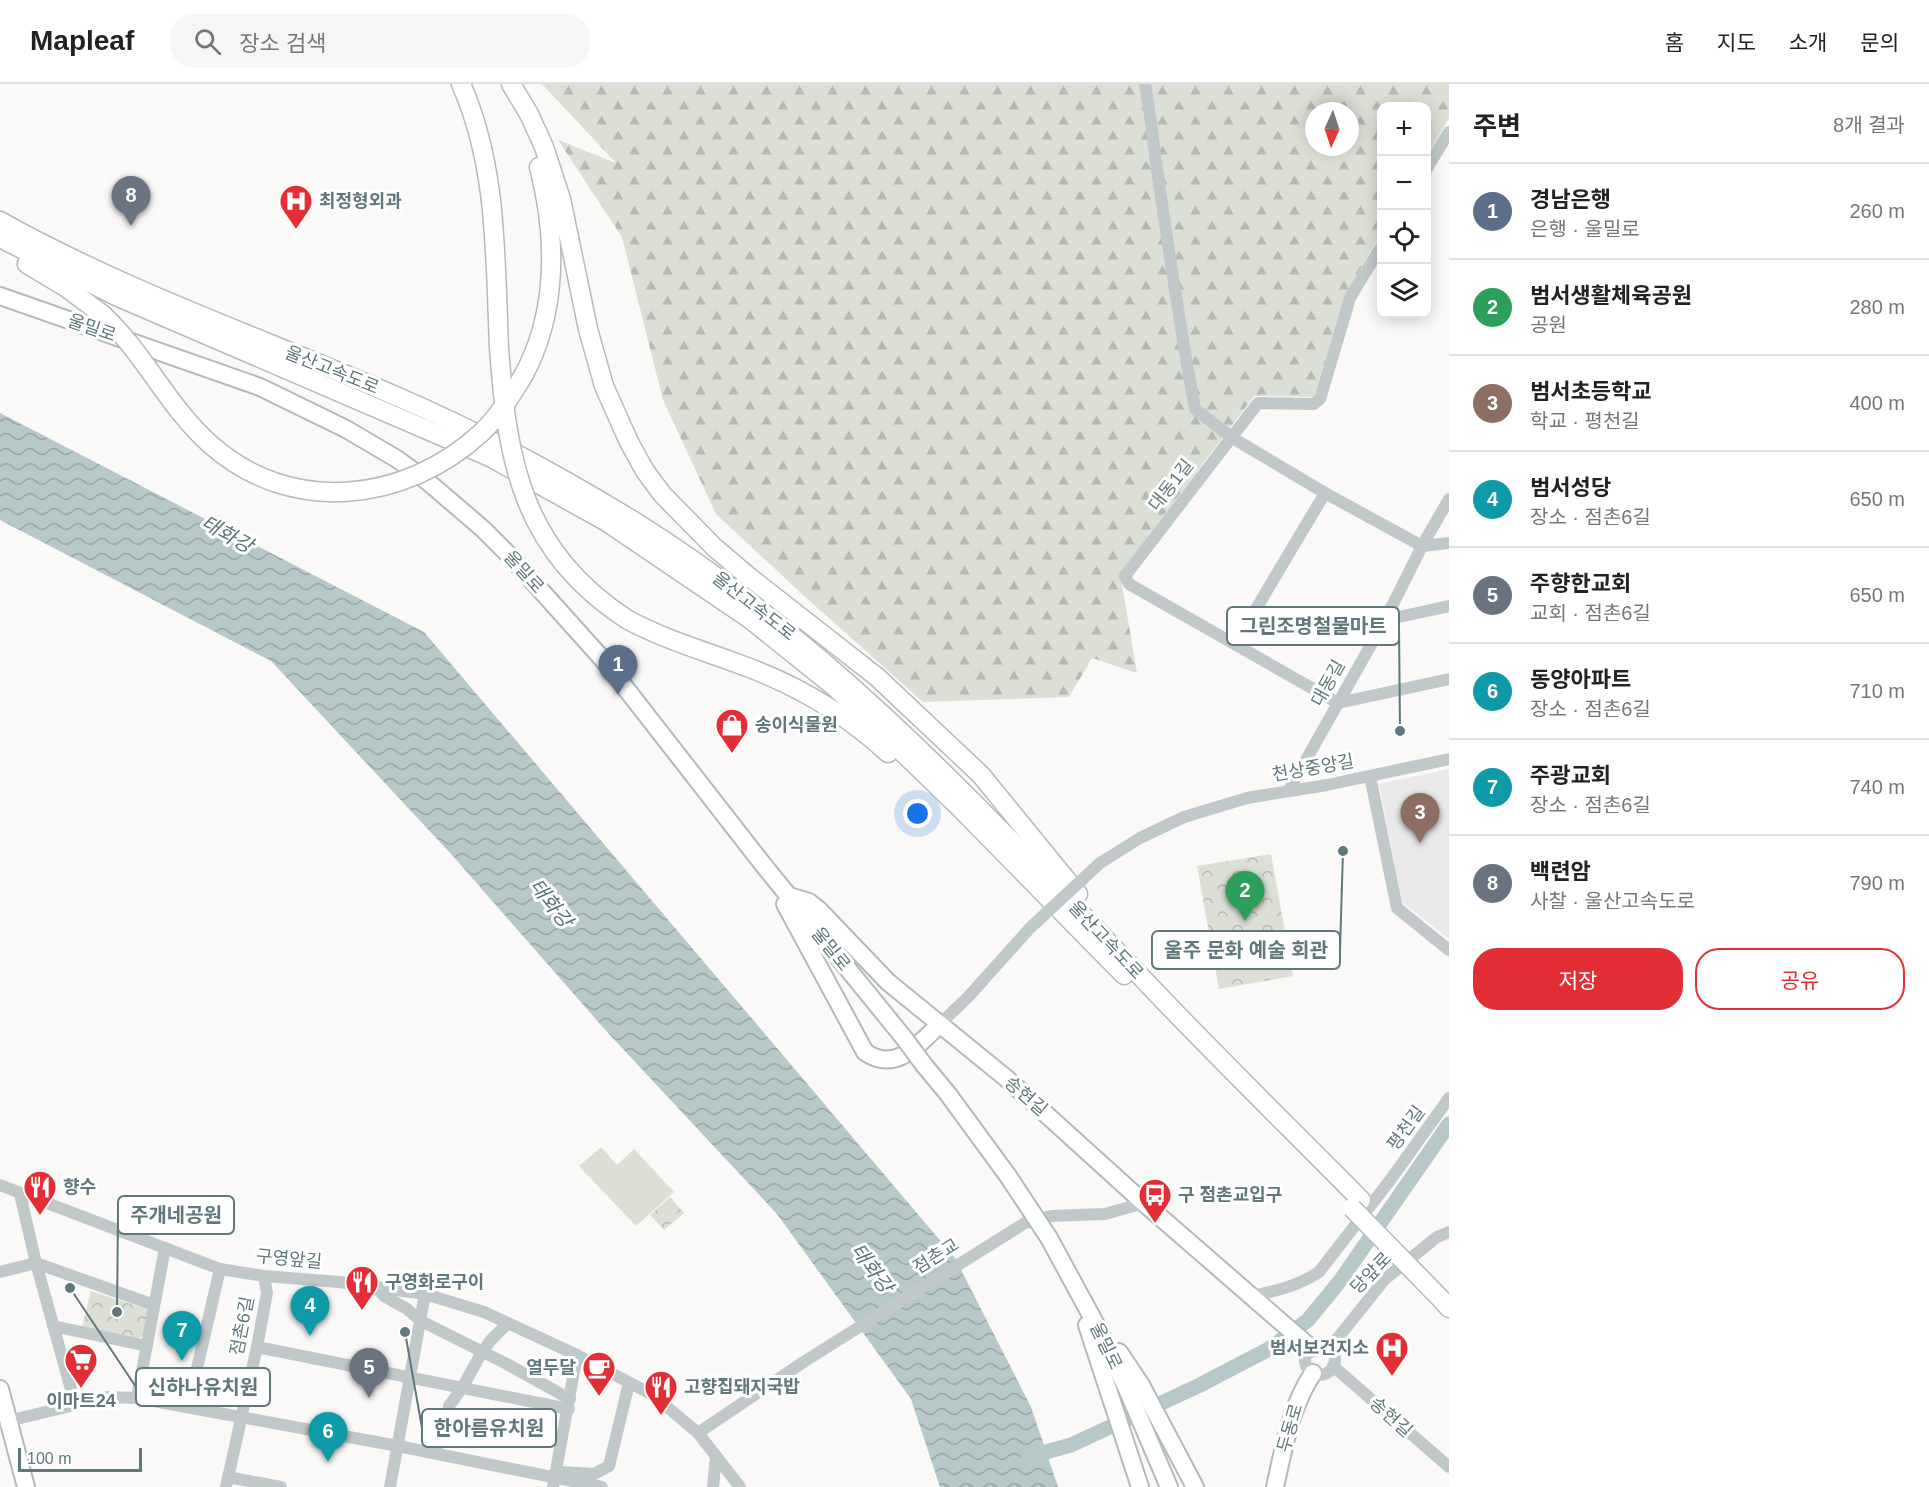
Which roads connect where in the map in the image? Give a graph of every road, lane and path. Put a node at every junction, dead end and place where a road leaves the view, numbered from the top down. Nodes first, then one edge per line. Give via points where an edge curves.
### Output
1 (461, 84) edge
2 (503, 84) edge
3 (511, 84) edge
4 (1145, 84) edge
5 (1449, 132) edge
6 (1431, 162) edge
7 (0, 221) edge
8 (0, 238) edge
9 (0, 248) edge
10 (1377, 253) edge
11 (0, 296) edge
12 (0, 302) edge
13 (41, 310) junction
14 (1231, 437) junction
15 (1325, 493) junction
16 (1449, 499) edge
17 (1449, 543) edge
18 (1422, 546) junction
19 (1449, 606) edge
20 (1385, 620) junction
21 (1235, 644) junction
22 (1449, 679) edge
23 (1338, 703) junction
24 (1449, 759) edge
25 (1370, 776) junction
26 (1289, 790) junction
27 (996, 844) junction
28 (765, 867) junction
29 (789, 896) junction
30 (1112, 945) junction
31 (1449, 950) edge
32 (939, 1025) junction
33 (1449, 1098) edge
34 (0, 1185) edge
35 (20, 1194) junction
36 (1144, 1203) junction
37 (1357, 1204) junction
38 (1449, 1232) edge
39 (165, 1248) junction
40 (36, 1263) junction
41 (220, 1269) junction
42 (0, 1272) edge
43 (264, 1276) junction
44 (1073, 1281) junction
45 (375, 1286) junction
46 (425, 1294) junction
47 (1251, 1296) junction
48 (1447, 1296) edge
49 (154, 1305) junction
50 (421, 1321) junction
51 (508, 1323) junction
52 (53, 1326) junction
53 (1306, 1345) junction
54 (147, 1346) junction
55 (257, 1347) junction
56 (1329, 1349) junction
57 (482, 1352) junction
58 (577, 1355) junction
59 (1333, 1366) junction
60 (1313, 1373) junction
61 (411, 1378) junction
62 (629, 1383) junction
63 (462, 1388) junction
64 (1134, 1388) junction
65 (0, 1389) edge
66 (137, 1398) junction
67 (75, 1404) junction
68 (569, 1404) junction
69 (188, 1407) junction
70 (241, 1417) junction
71 (5, 1422) edge
72 (698, 1433) junction
73 (398, 1446) junction
74 (429, 1452) junction
75 (716, 1456) junction
76 (1449, 1467) edge
77 (554, 1479) edge
78 (227, 1482) edge
79 (26, 1487) edge
80 (281, 1487) edge
81 (390, 1487) edge
82 (602, 1487) edge
83 (713, 1487) edge
84 (741, 1487) edge
85 (1140, 1487) edge
86 (1168, 1487) edge
87 (1195, 1487) edge
88 (1275, 1487) edge

1 - 27 highway, bridge via 479,133 489,182 508,441 537,526 561,560 594,595 628,620 668,640 768,675 828,705 872,739 977,837
2 - 9 highway, bridge via 537,158 545,190 551,240 547,309 536,350 522,378 483,431 449,458 397,483 347,492 308,490 252,473 222,454 193,428 139,353 103,315 67,288
3 - 30 highway via 536,129 556,182 604,386 645,471 714,547 877,676 981,775 1099,919
4 - 14 street via 1181,338 1195,409
5 - 6 street
7 - 30 highway, 울산고속도로 via 141,290 467,429 576,487 668,543 772,619 873,704
8 - 27 highway, 울산고속도로 via 116,296 490,457 607,522 750,619 801,660 876,725
10 - 14 street, 대동1길 via 1350,298 1320,399 1314,404 1258,403
11 - 13 main road, 울밀로
12 - 13 main road
13 - 28 main road, 울밀로 via 260,387 346,429 427,481 510,556 606,663
14 - 15 street
14 - 21 street, 대동1길 via 1125,576 1129,584
15 - 18 street
15 - 21 street
16 - 18 street, 대동길
17 - 18 street
18 - 20 street, 대동길
19 - 20 street
20 - 23 street, 대동길
21 - 23 street, 대동1길
22 - 23 street
23 - 26 street, 대동길
24 - 25 street, 천상중앙길
25 - 26 street, 천상중앙길
25 - 31 street via 1397,908
26 - 32 street, 천상중앙길, bridge via 1228,803 1184,818 1140,838 1100,863 1030,928
27 - 37 highway, 울산고속도로
28 - 29 main road, 울밀로
28 - 32 main road via 865,1052 874,1059 893,1060
29 - 32 main road, 송현길 via 819,910 888,982
29 - 44 main road, 울밀로, bridge via 948,1094 1008,1176
30 - 37 highway, 울산고속도로
32 - 36 main road, 송현길 via 1006,1078
33 - 47 street, 평천길 via 1319,1272 1296,1285
34 - 35 street, 구영앞길
35 - 39 street, 구영앞길
35 - 40 street
36 - 47 main road
36 - 72 street, 점촌교 via 1105,1214 1051,1216 1025,1222
37 - 48 highway, bridge
38 - 56 street, 당앞로 via 1437,1237 1385,1279
39 - 41 street, 구영앞길
39 - 49 street
40 - 42 street
40 - 49 street
40 - 52 street
41 - 43 street, 구영앞길
41 - 69 street, 점촌6길
43 - 45 street, 구영앞길
43 - 55 street, 점촌6길 via 267,1293
44 - 64 main road, 울밀로
44 - 85 main road
45 - 46 street, 구영앞길
45 - 50 street
46 - 50 street
46 - 51 street, 구영앞길
47 - 53 main road
49 - 54 street
50 - 57 street
50 - 61 street
51 - 57 street
51 - 58 street, 구영앞길
52 - 54 street
52 - 67 street
53 - 56 street
53 - 60 street via 1306,1366
54 - 66 street
55 - 61 street
55 - 70 street, 점촌6길
56 - 59 street via 1334,1357
57 - 63 street
57 - 68 street
58 - 62 street, 구영앞길
58 - 68 street
59 - 60 street via 1322,1375
59 - 76 street, 송현길
60 - 88 main road, 두동로 via 1300,1392 1289,1424
61 - 63 street
61 - 73 street
62 - 72 street, 구영앞길 via 653,1395
62 - 77 street via 609,1466 594,1474
63 - 68 street
63 - 74 street via 449,1406 447,1437
64 - 86 main road via 1147,1438
64 - 87 main road via 1166,1434
65 - 71 main road
66 - 67 street via 108,1396
66 - 69 street
67 - 71 street
68 - 77 street
69 - 70 street
70 - 73 street
70 - 78 street, 점촌6길
71 - 79 main road
72 - 75 street, 구영앞길
73 - 74 street
73 - 81 street
74 - 77 street
75 - 83 street
75 - 84 street, 구영앞길
77 - 82 street
78 - 80 street

